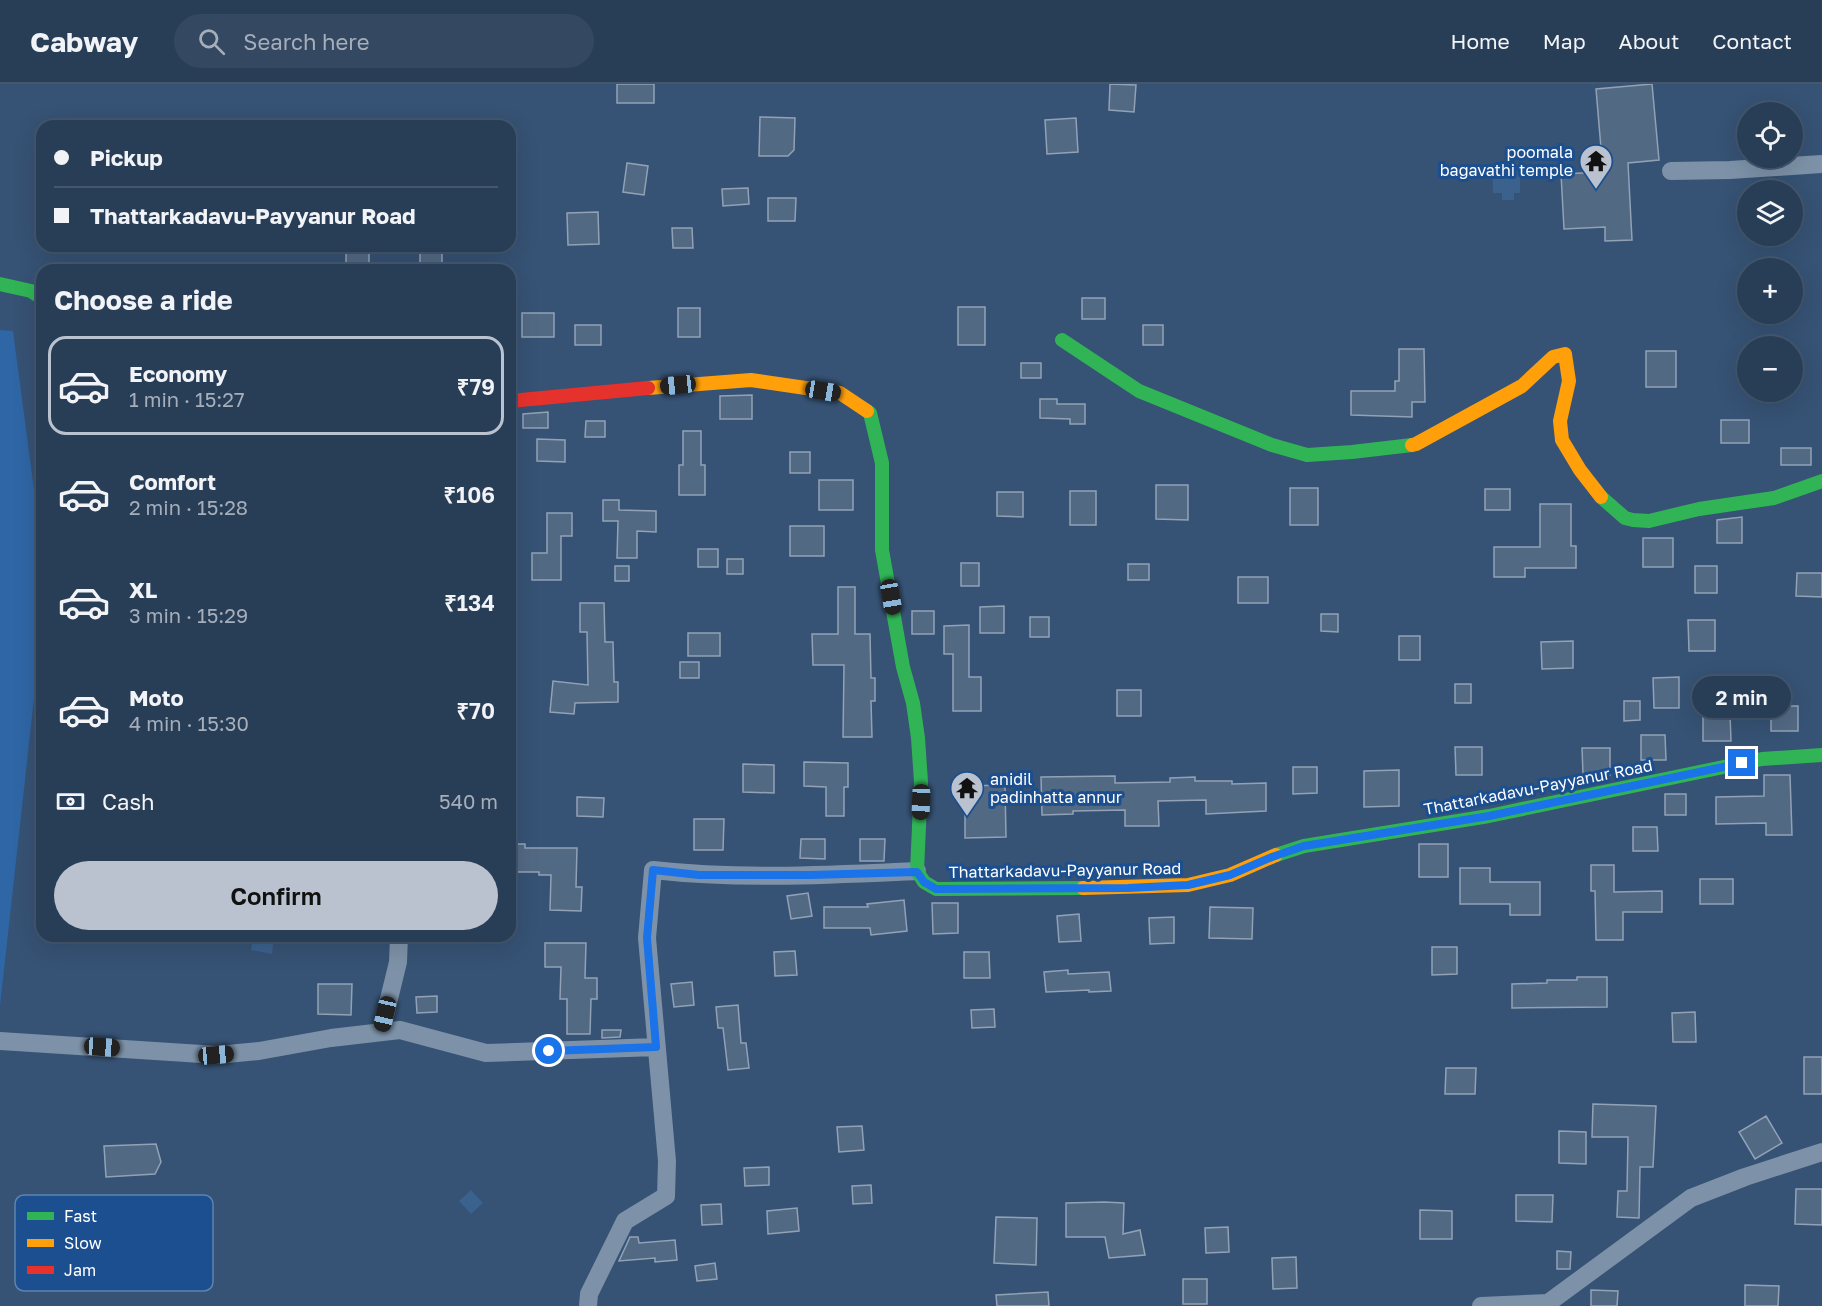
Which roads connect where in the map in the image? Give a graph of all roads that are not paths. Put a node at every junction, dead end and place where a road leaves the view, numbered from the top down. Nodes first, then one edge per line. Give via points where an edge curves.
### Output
1 (1822, 164) edge
2 (1671, 171) dead end
3 (0, 284) edge
4 (36, 294) edge
5 (1062, 340) dead end
6 (516, 401) edge
7 (1822, 481) edge
8 (1822, 755) edge
9 (917, 872) junction
10 (399, 942) edge
11 (381, 1032) junction
12 (0, 1041) edge
13 (656, 1047) junction
14 (1822, 1152) edge
15 (1548, 1305) edge
16 (588, 1306) edge
17 (1481, 1306) edge

1 - 2 street
3 - 4 main road
5 - 7 main road via 1139,391 1272,445 1307,455 1416,444 1522,386 1553,357 1565,354 1568,389 1561,415 1562,439 1596,490 1624,518 1659,520 1777,497
6 - 9 main road via 751,380 840,393 870,413 882,463 882,550 918,738 921,782
8 - 9 main road, Thattarkadavu-Payyanur Road via 1762,759 1489,816 1304,846 1230,875 1188,885 936,889
9 - 13 street via 699,875 653,870 647,938
10 - 11 street via 398,962
11 - 12 street via 216,1055
11 - 13 street via 400,1030 486,1053
13 - 16 street via 667,1161 666,1196 625,1221 589,1294
14 - 15 street via 1691,1198
15 - 17 street

